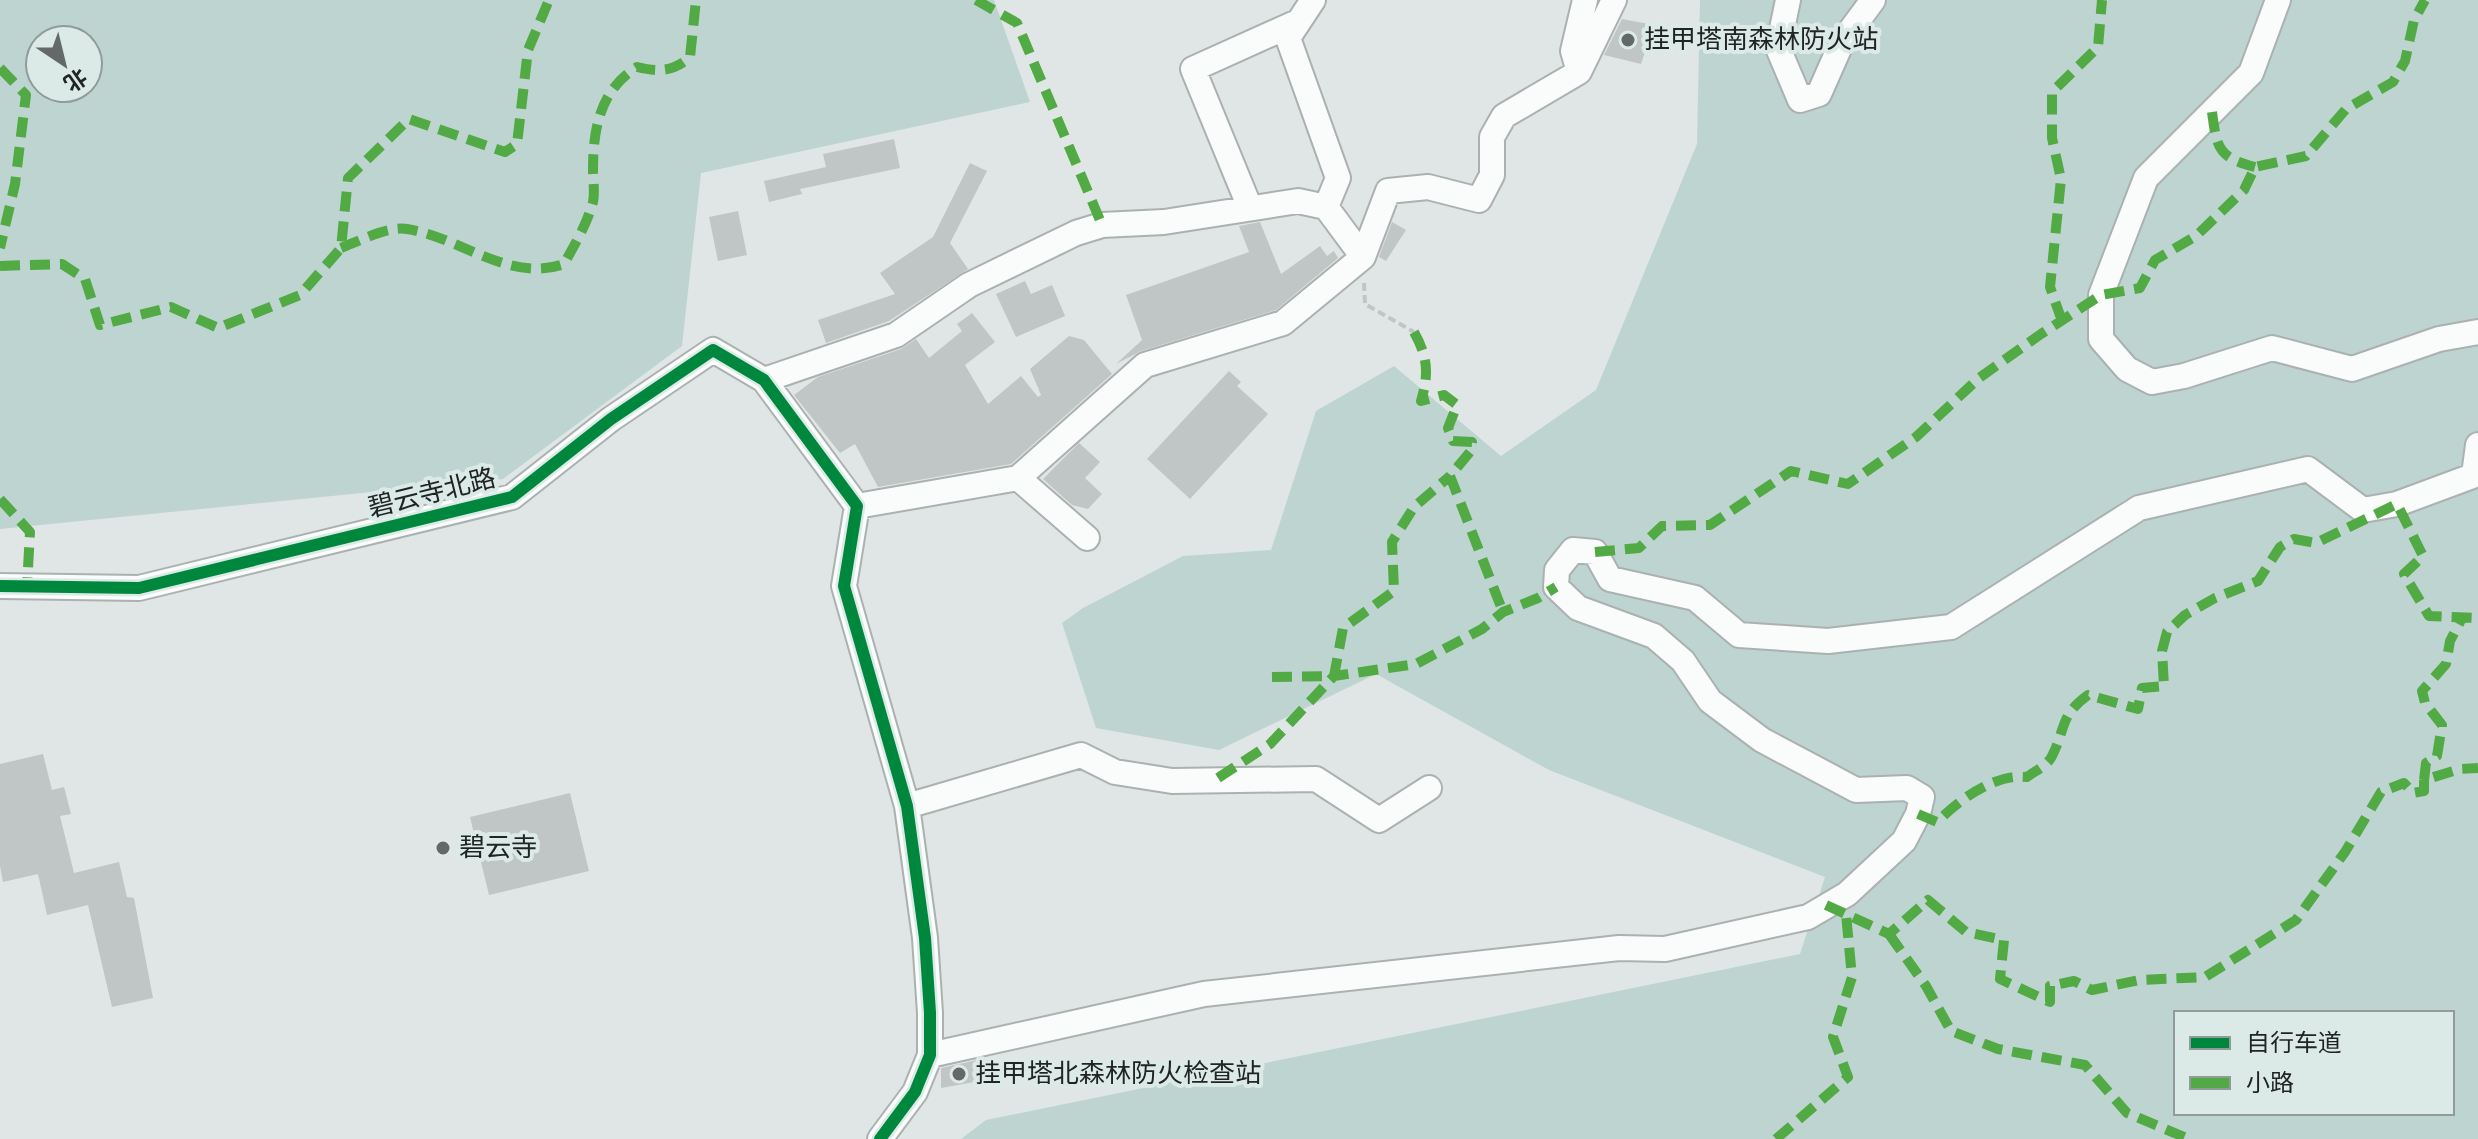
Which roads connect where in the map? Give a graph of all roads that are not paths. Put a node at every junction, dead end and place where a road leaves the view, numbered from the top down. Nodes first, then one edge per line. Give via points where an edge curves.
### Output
1 (1313, 0) edge
2 (1585, 0) edge
3 (1614, 0) edge
4 (1788, 0) edge
5 (1873, 0) edge
6 (2278, 0) edge
7 (1293, 24) junction
8 (1579, 72) junction
9 (1326, 207) junction
10 (1250, 208) junction
11 (1363, 257) junction
12 (2478, 332) edge
13 (764, 380) junction
14 (2478, 445) edge
15 (2476, 474) edge
16 (1018, 478) junction
17 (857, 506) junction
18 (1087, 538) dead end
19 (0, 586) edge
20 (1429, 788) dead end
21 (907, 806) junction
22 (930, 1055) junction
23 (880, 1139) edge

1 - 7 street
2 - 8 street via 1573,51
3 - 8 street
4 - 5 street via 1778,48 1800,100 1819,94 1842,42
6 - 12 street via 2251,73 2146,178 2101,295 2101,339 2127,369 2152,382 2272,348 2352,369 2439,339
7 - 9 street via 1288,38 1338,178
7 - 10 street via 1193,69
8 - 11 street via 1504,116 1492,137 1492,175 1479,200 1428,187 1388,191
9 - 10 street via 1298,201
9 - 11 street
10 - 13 street via 1164,222 1102,225 1076,233 969,285 896,335
11 - 16 street via 1283,323 1145,365
13 - 17 street, 碧云寺北路
13 - 19 street, 碧云寺北路 via 713,350 611,419 512,497 139,588
14 - 15 street
15 - 22 street via 2397,504 2363,510 2308,469 2139,508 1951,627 1828,641 1739,635 1695,598 1610,579 1595,552 1573,550 1557,570 1556,587 1578,608 1654,636 1683,661 1710,701 1762,740 1856,790 1907,788 1922,797 1904,841 1847,894 1808,917 1665,949 1619,948 1204,994
16 - 17 street
16 - 18 street
17 - 21 street via 844,586
20 - 21 street via 1379,820 1316,779 1172,781 1115,772 1081,755
21 - 22 street via 925,938
22 - 23 street via 915,1092

